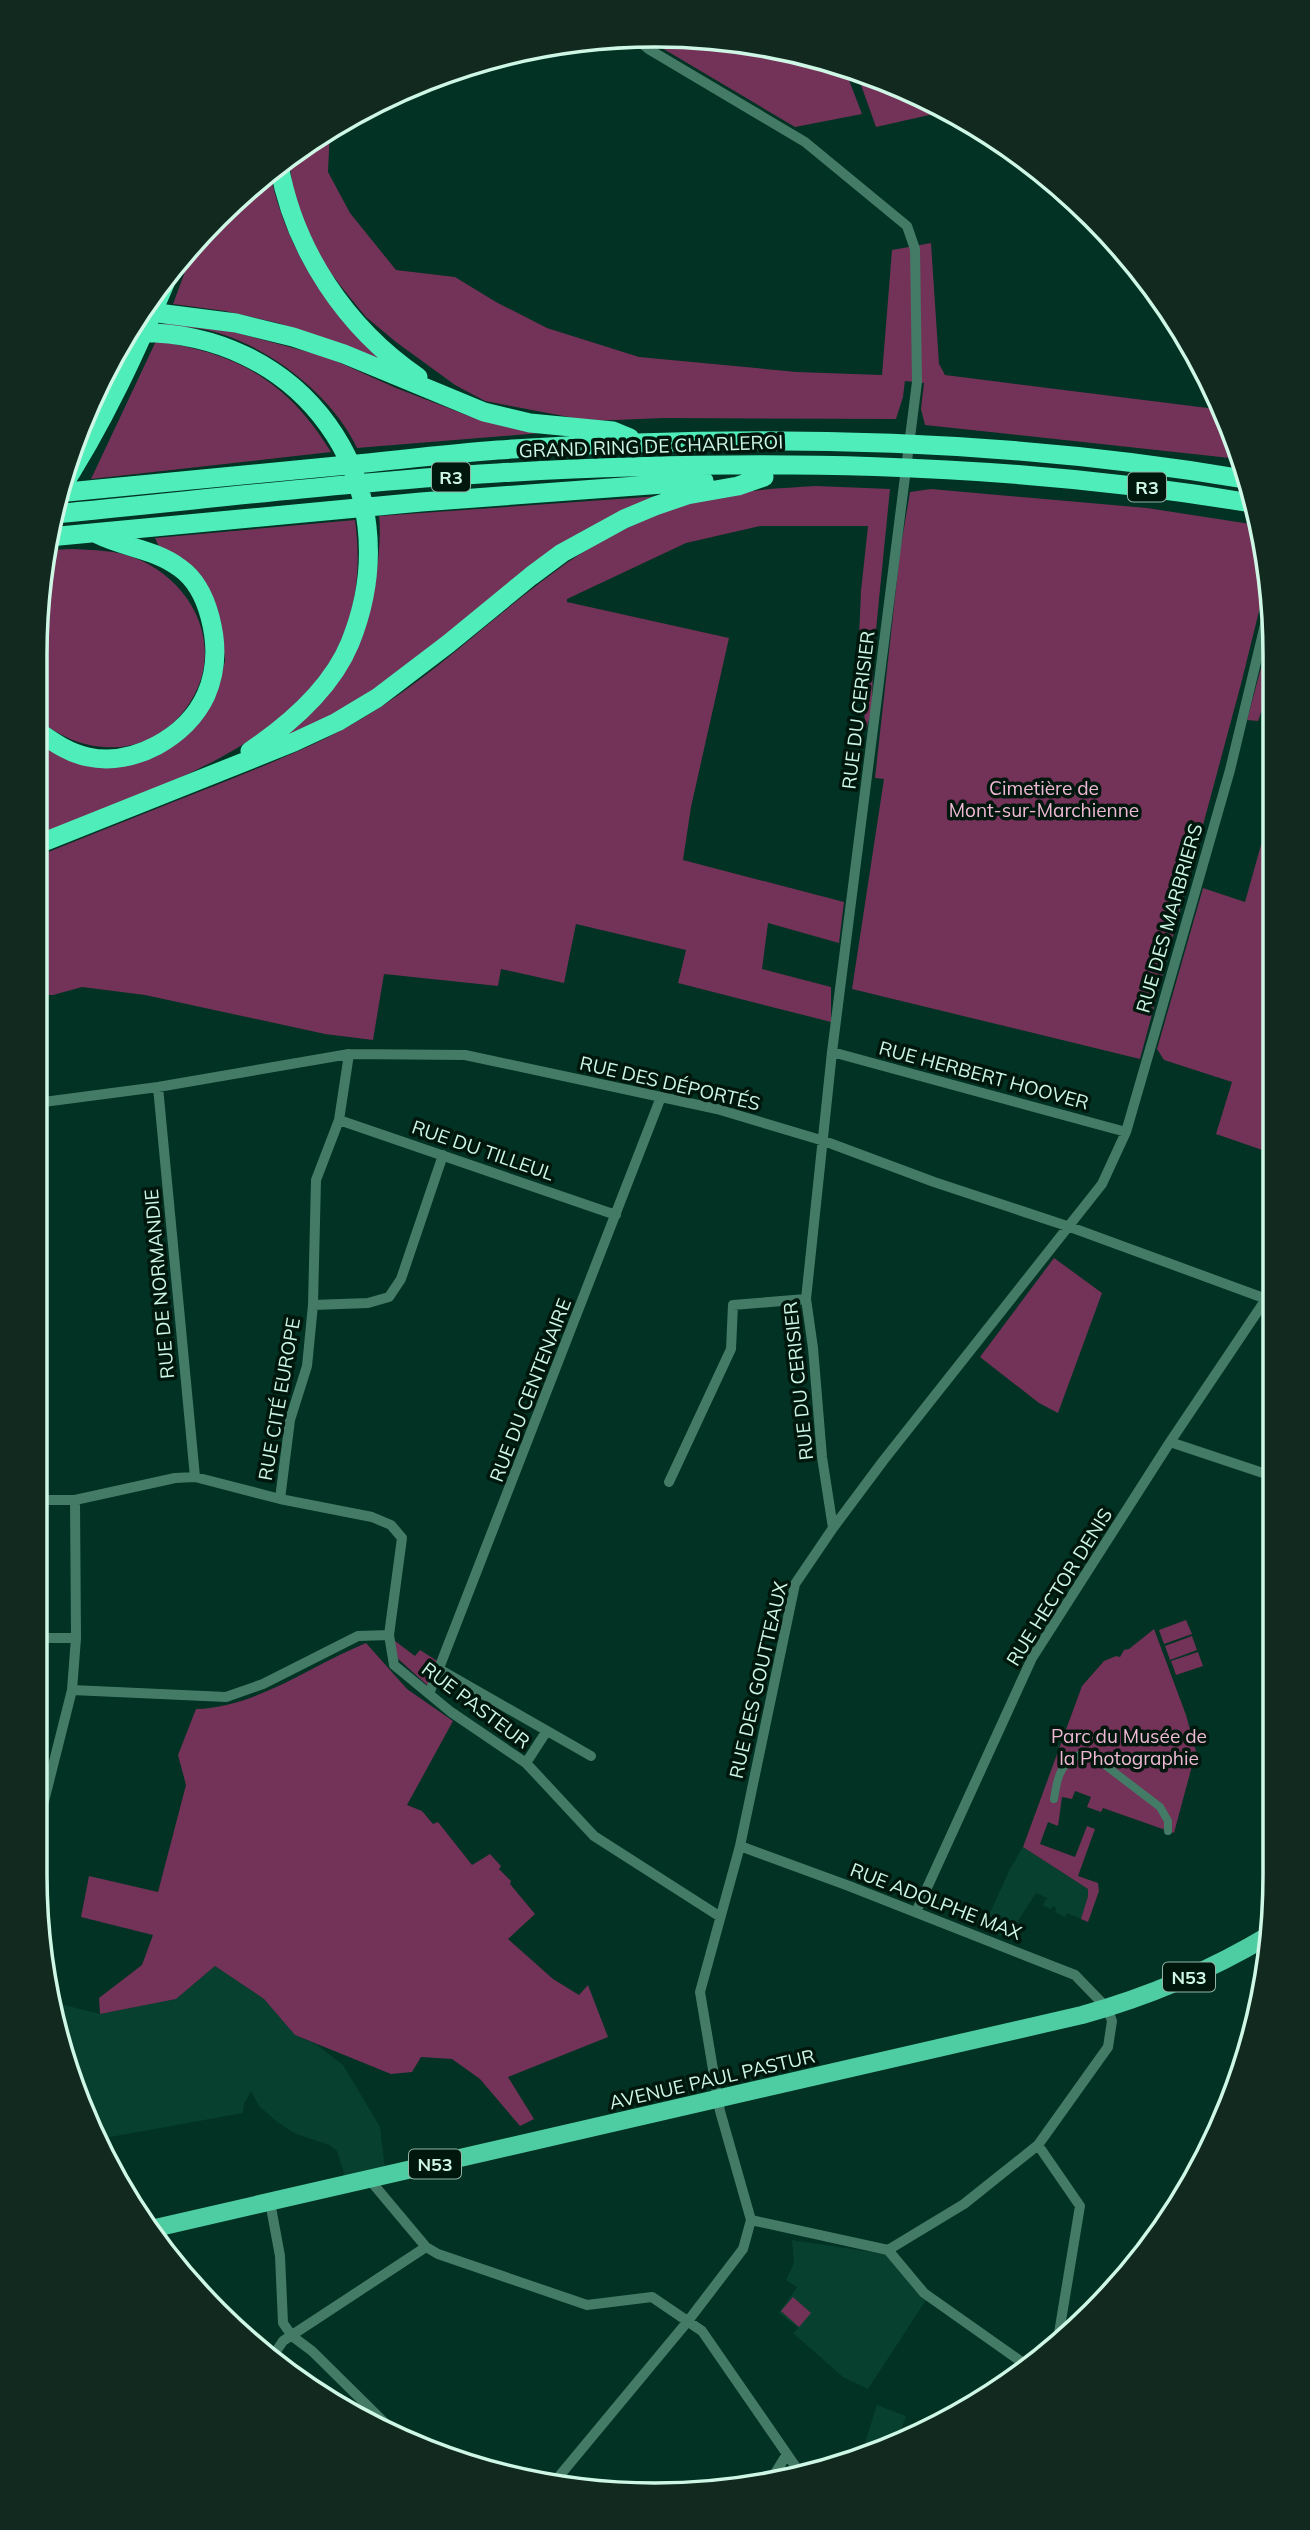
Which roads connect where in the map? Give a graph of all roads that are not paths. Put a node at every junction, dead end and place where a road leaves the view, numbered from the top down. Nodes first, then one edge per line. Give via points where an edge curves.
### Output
1 (648, 47) edge
2 (281, 176) edge
3 (153, 312) edge
4 (154, 312) edge
5 (140, 334) edge
6 (450, 399) junction
7 (641, 443) junction
8 (84, 448) edge
9 (850, 464) junction
10 (764, 477) junction
11 (1236, 477) edge
12 (71, 488) edge
13 (1243, 502) edge
14 (64, 513) edge
15 (93, 532) junction
16 (59, 536) edge
17 (1262, 637) edge
18 (47, 738) edge
19 (217, 773) junction
20 (47, 841) edge
21 (832, 1052) junction
22 (349, 1054) junction
23 (158, 1087) junction
24 (660, 1097) junction
25 (47, 1102) edge
26 (339, 1120) junction
27 (1126, 1132) junction
28 (824, 1141) junction
29 (443, 1155) junction
30 (616, 1215) junction
31 (1070, 1227) junction
32 (1263, 1298) edge
33 (806, 1299) junction
34 (313, 1306) junction
35 (1263, 1309) edge
36 (1170, 1442) junction
37 (1263, 1473) edge
38 (195, 1477) junction
39 (669, 1482) dead end
40 (280, 1499) junction
41 (47, 1500) edge
42 (75, 1500) junction
43 (833, 1528) junction
44 (389, 1636) junction
45 (47, 1638) edge
46 (76, 1638) junction
47 (439, 1669) junction
48 (72, 1690) junction
49 (429, 1694) junction
50 (546, 1732) junction
51 (591, 1756) dead end
52 (526, 1763) junction
53 (47, 1789) edge
54 (1054, 1799) dead end
55 (1168, 1831) dead end
56 (740, 1846) junction
57 (916, 1912) junction
58 (719, 1916) junction
59 (1259, 1942) edge
60 (1107, 2008) junction
61 (719, 2099) junction
62 (1038, 2145) junction
63 (369, 2179) junction
64 (270, 2202) junction
65 (751, 2220) junction
66 (160, 2227) edge
67 (426, 2247) junction
68 (888, 2250) junction
69 (688, 2321) junction
70 (1060, 2329) edge
71 (292, 2336) junction
72 (277, 2351) edge
73 (1020, 2361) edge
74 (377, 2415) edge
75 (787, 2454) junction
76 (795, 2466) edge
77 (777, 2470) edge
78 (560, 2475) edge

1 - 21 street, RUE DU CERISIER via 805,142 907,226 915,249 918,382
2 - 6 highway via 298,234 347,313 409,370
3 - 6 highway via 236,323 293,337
4 - 8 highway
5 - 19 highway via 185,336 227,348 274,372 320,413 341,444 363,502 369,567 349,644 334,671 291,722
6 - 7 highway via 530,423 613,431
7 - 11 highway, GRAND RING DE CHARLEROI / R3 via 854,441 966,446 1072,454
7 - 12 highway, GRAND RING DE CHARLEROI / R3 via 496,450
9 - 10 highway via 820,475
9 - 13 highway, GRAND RING DE CHARLEROI / R3 via 1042,476
9 - 14 highway, GRAND RING DE CHARLEROI / R3 via 496,473
10 - 15 highway
10 - 19 highway via 687,495 624,519 541,568 377,698 337,722
15 - 16 highway
15 - 18 highway via 158,554 198,586 216,639 215,663 194,715 152,749 121,758 88,757
17 - 27 street, RUE DES MARBRIERS via 1230,770
19 - 20 highway
21 - 27 street, RUE HERBERT HOOVER
21 - 28 street, RUE DU CERISIER
22 - 23 street, RUE DES DÉPORTÉS
22 - 24 street, RUE DES DÉPORTÉS via 465,1055
22 - 26 street, RUE CITÉ EUROPE
23 - 25 street, RUE DES DÉPORTÉS
23 - 38 street, RUE DE NORMANDIE
24 - 28 street, RUE DES DÉPORTÉS
24 - 30 street, RUE DU CENTENAIRE
26 - 29 street, RUE DU TILLEUL
26 - 34 street, RUE CITÉ EUROPE via 316,1180
27 - 31 street, RUE DES MARBRIERS via 1102,1184
28 - 31 street, RUE DES DÉPORTÉS
28 - 33 street, RUE DU CERISIER
29 - 30 street, RUE DU TILLEUL
29 - 34 street, RUE CITÉ EUROPE via 401,1279 389,1297
30 - 47 street, RUE DU CENTENAIRE
31 - 32 street, RUE DES DÉPORTÉS
31 - 43 street, RUE DES GOUTTEAUX
33 - 39 street via 733,1305 730,1349
33 - 43 street, RUE DU CERISIER
34 - 40 street, RUE CITÉ EUROPE via 307,1366 290,1420
35 - 36 street, RUE HECTOR DENIS
36 - 37 street
36 - 57 street, RUE HECTOR DENIS via 1032,1658
38 - 40 street
38 - 42 street
40 - 44 street via 372,1517 391,1525 402,1538
41 - 42 street
42 - 46 street
43 - 56 street, RUE DES GOUTTEAUX via 795,1584
44 - 48 street via 358,1636 263,1684 226,1697
44 - 49 street, RUE PASTEUR via 394,1665
45 - 46 street
46 - 48 street
47 - 49 street, RUE DU CENTENAIRE
47 - 50 street
48 - 53 street
49 - 52 street, RUE PASTEUR
50 - 51 street
50 - 52 street
52 - 58 street, RUE PASTEUR via 594,1836
54 - 55 street via 1065,1763 1086,1755 1160,1807
56 - 57 street, RUE ADOLPHE MAX
56 - 58 street, RUE DES GOUTTEAUX
57 - 60 street, RUE ADOLPHE MAX via 1074,1975
58 - 61 street, RUE DES GOUTTEAUX via 700,1992
59 - 60 main road, AVENUE PAUL PASTUR / N53 via 1188,1977
60 - 61 main road, AVENUE PAUL PASTUR / N53
60 - 62 street via 1112,2021 1108,2047
61 - 63 main road, AVENUE PAUL PASTUR / N53
61 - 65 street, RUE DES GOUTTEAUX
62 - 68 street via 964,2204
62 - 70 street via 1080,2206
63 - 64 main road, AVENUE PAUL PASTUR / N53
63 - 67 street
64 - 66 main road, AVENUE PAUL PASTUR / N53
64 - 71 street via 280,2256 283,2323
65 - 68 street
65 - 69 street via 743,2249
67 - 69 street via 587,2305 652,2297
67 - 71 street
68 - 73 street via 924,2293
69 - 75 street via 702,2331
69 - 78 street
71 - 72 street
71 - 74 street
75 - 76 street
75 - 77 street

